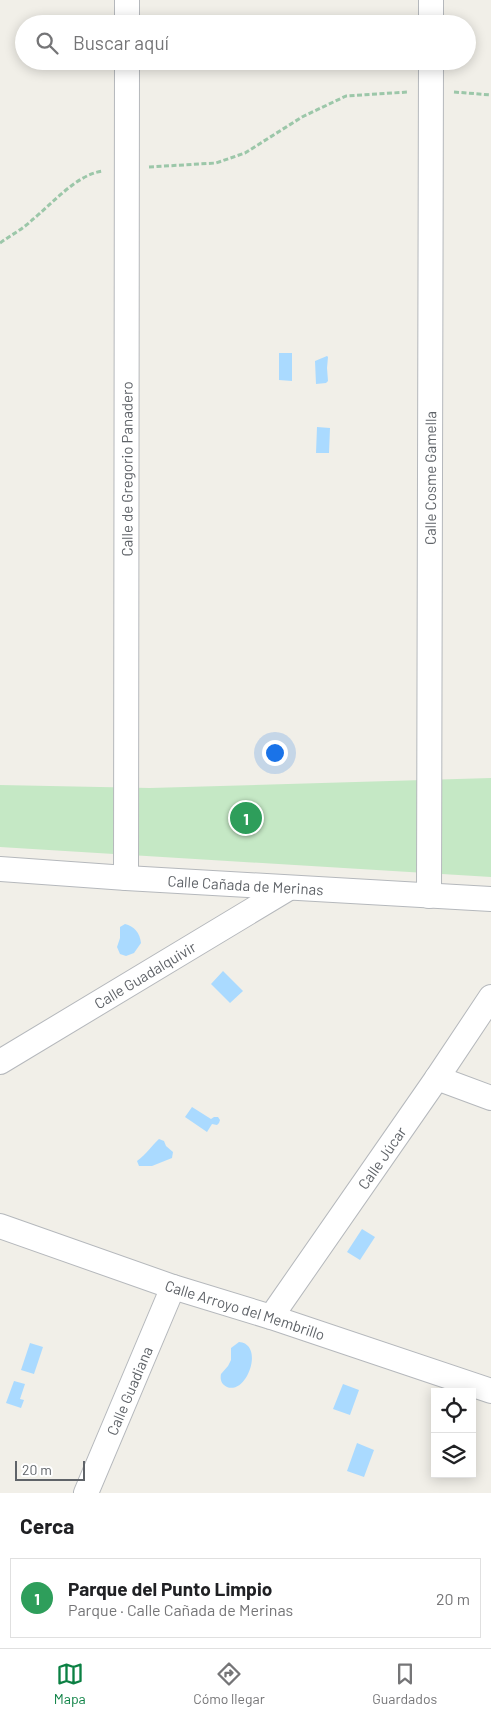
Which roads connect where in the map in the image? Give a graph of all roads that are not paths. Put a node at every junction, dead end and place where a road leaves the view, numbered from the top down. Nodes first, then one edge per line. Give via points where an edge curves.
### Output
1 (127, 0) edge
2 (431, 0) edge
3 (127, 15) edge
4 (431, 15) edge
5 (127, 70) edge
6 (431, 70) edge
7 (0, 869) edge
8 (126, 878) junction
9 (289, 888) junction
10 (429, 896) junction
11 (491, 899) edge
12 (491, 997) edge
13 (0, 1062) edge
14 (437, 1078) junction
15 (491, 1098) edge
16 (0, 1226) edge
17 (173, 1287) junction
18 (271, 1317) junction
19 (491, 1392) edge
20 (86, 1493) edge

1 - 3 street
2 - 4 street
5 - 8 street, Calle de Gregorio Panadero
6 - 10 street, Calle Cosme Gamella
7 - 8 street, Calle Cañada de Merinas
8 - 9 street, Calle Cañada de Merinas
9 - 10 street, Calle Cañada de Merinas
9 - 13 street, Calle Guadalquivir
10 - 11 street, Calle Cañada de Merinas
12 - 14 street, Calle Júcar
14 - 15 street
14 - 18 street, Calle Júcar
16 - 17 street, Calle Arroyo del Membrillo
17 - 18 street, Calle Arroyo del Membrillo
17 - 20 street, Calle Guadiana
18 - 19 street, Calle Arroyo del Membrillo

